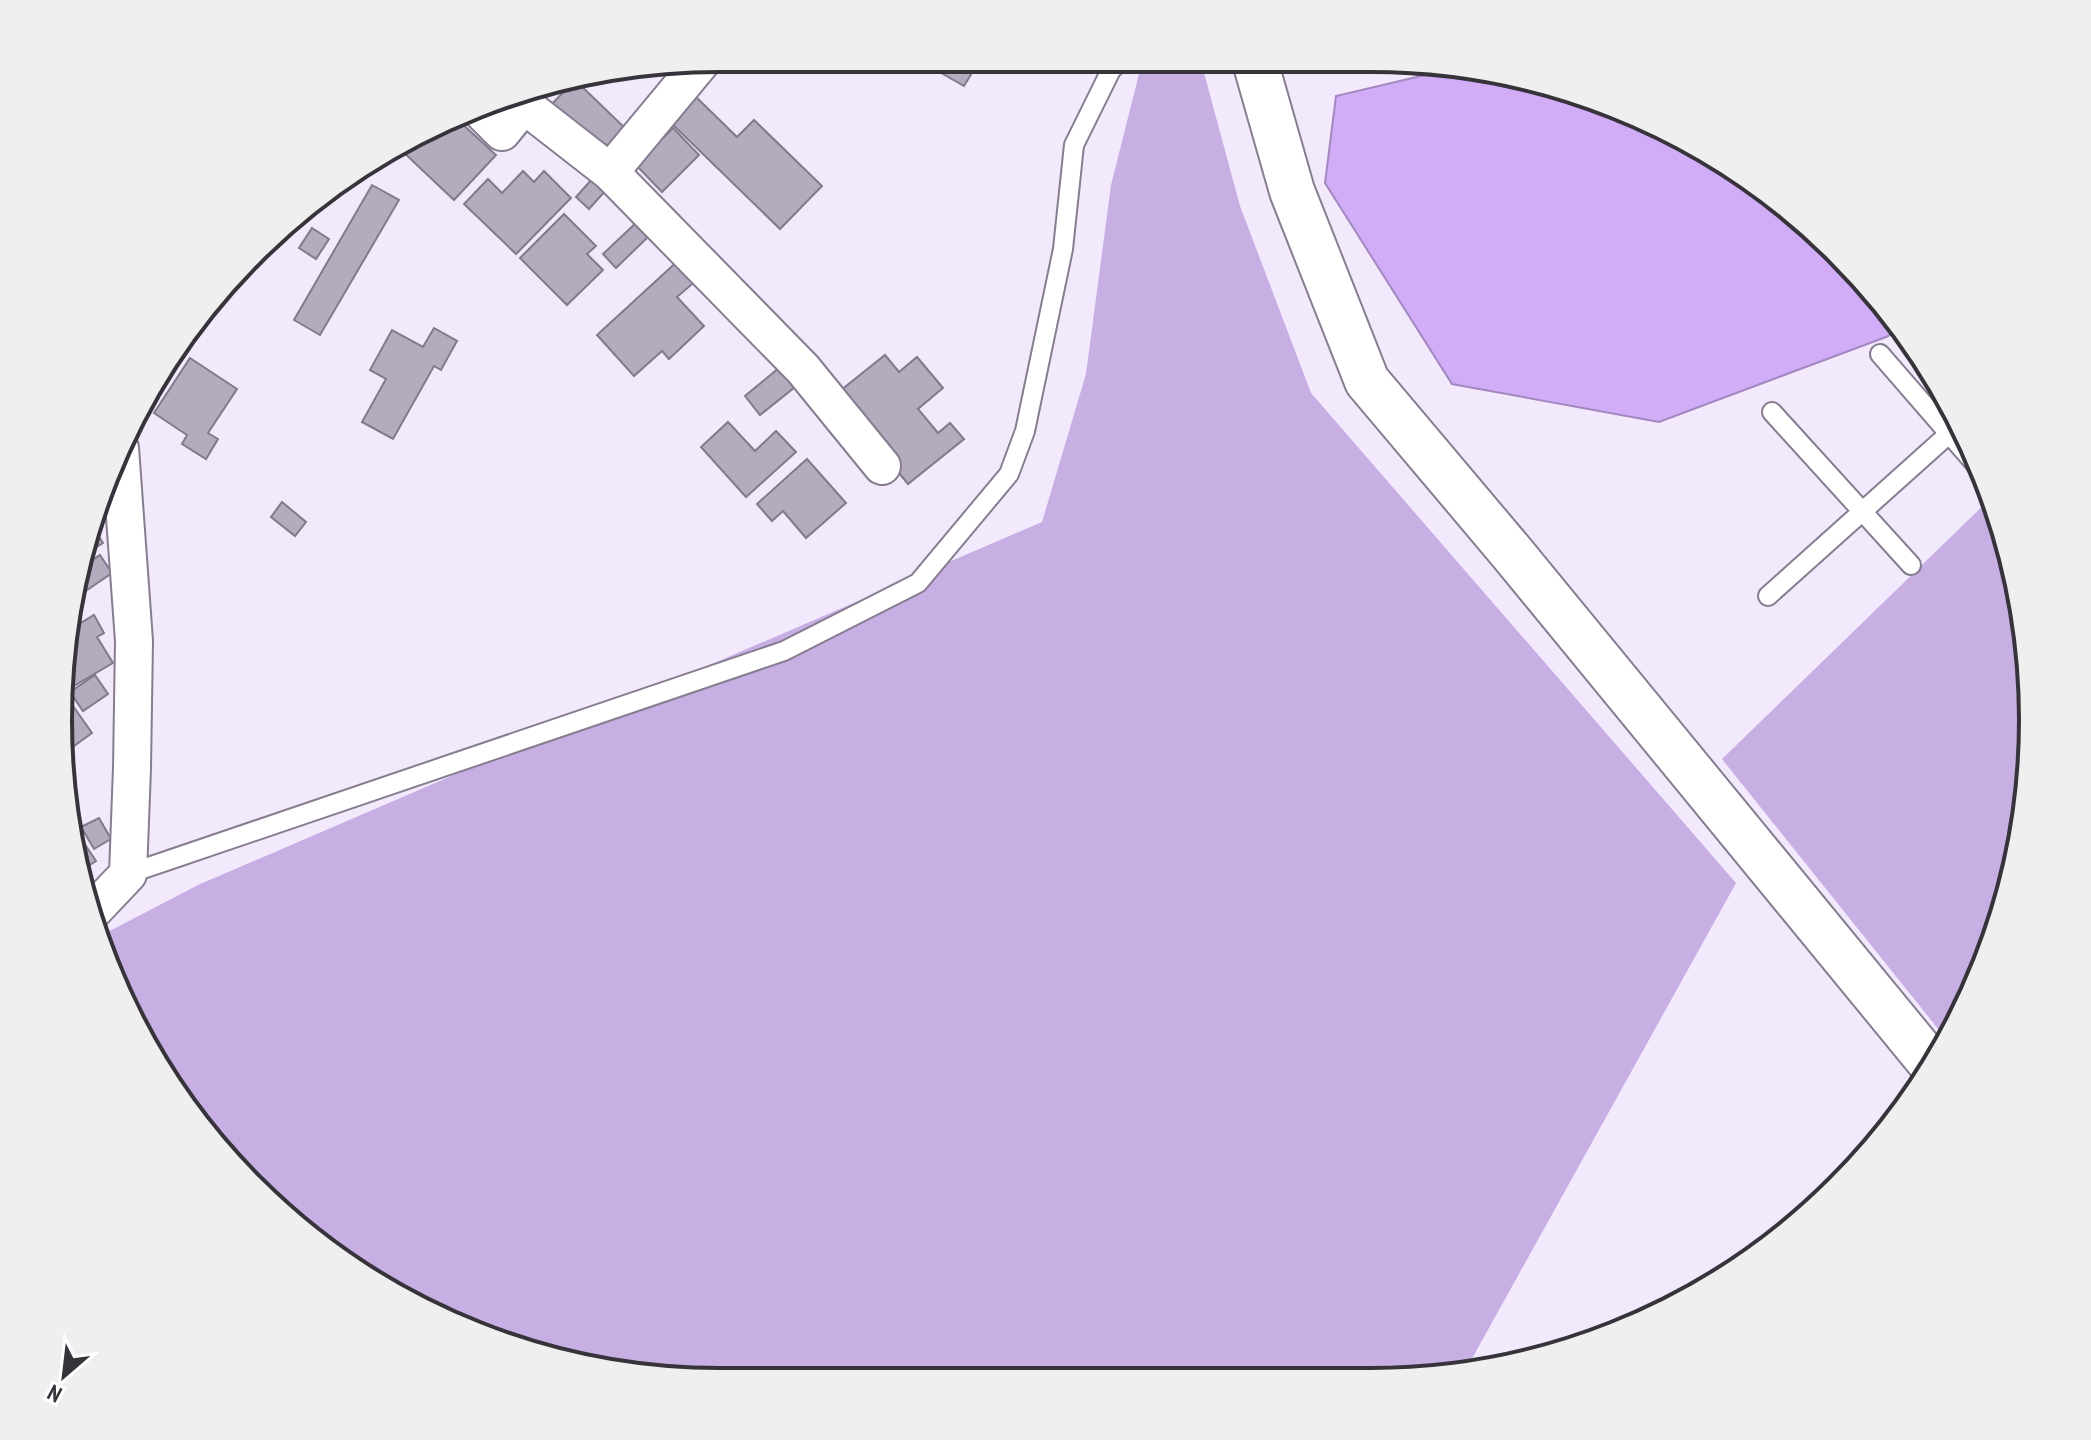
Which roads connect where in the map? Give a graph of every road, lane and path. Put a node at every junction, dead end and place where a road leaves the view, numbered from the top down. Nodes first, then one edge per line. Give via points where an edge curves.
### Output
1 (1110, 72) edge
2 (1258, 72) edge
3 (692, 73) edge
4 (486, 116) edge
5 (610, 172) junction
6 (1880, 354) dead end
7 (1772, 412) dead end
8 (1945, 420) edge
9 (1951, 432) edge
10 (882, 466) dead end
11 (122, 471) edge
12 (1863, 511) junction
13 (1911, 565) dead end
14 (1768, 596) dead end
15 (128, 874) junction
16 (99, 905) edge
17 (1925, 1056) edge

1 - 15 lane via 1074,145 1063,249 1025,431 1009,474 918,583 784,651
2 - 17 street via 1292,191 1367,381
3 - 5 street
4 - 5 street via 502,132 524,105
5 - 10 street via 803,369
6 - 8 lane
7 - 12 lane
9 - 12 lane
11 - 15 street via 134,641
12 - 13 lane
12 - 14 lane
15 - 16 street

